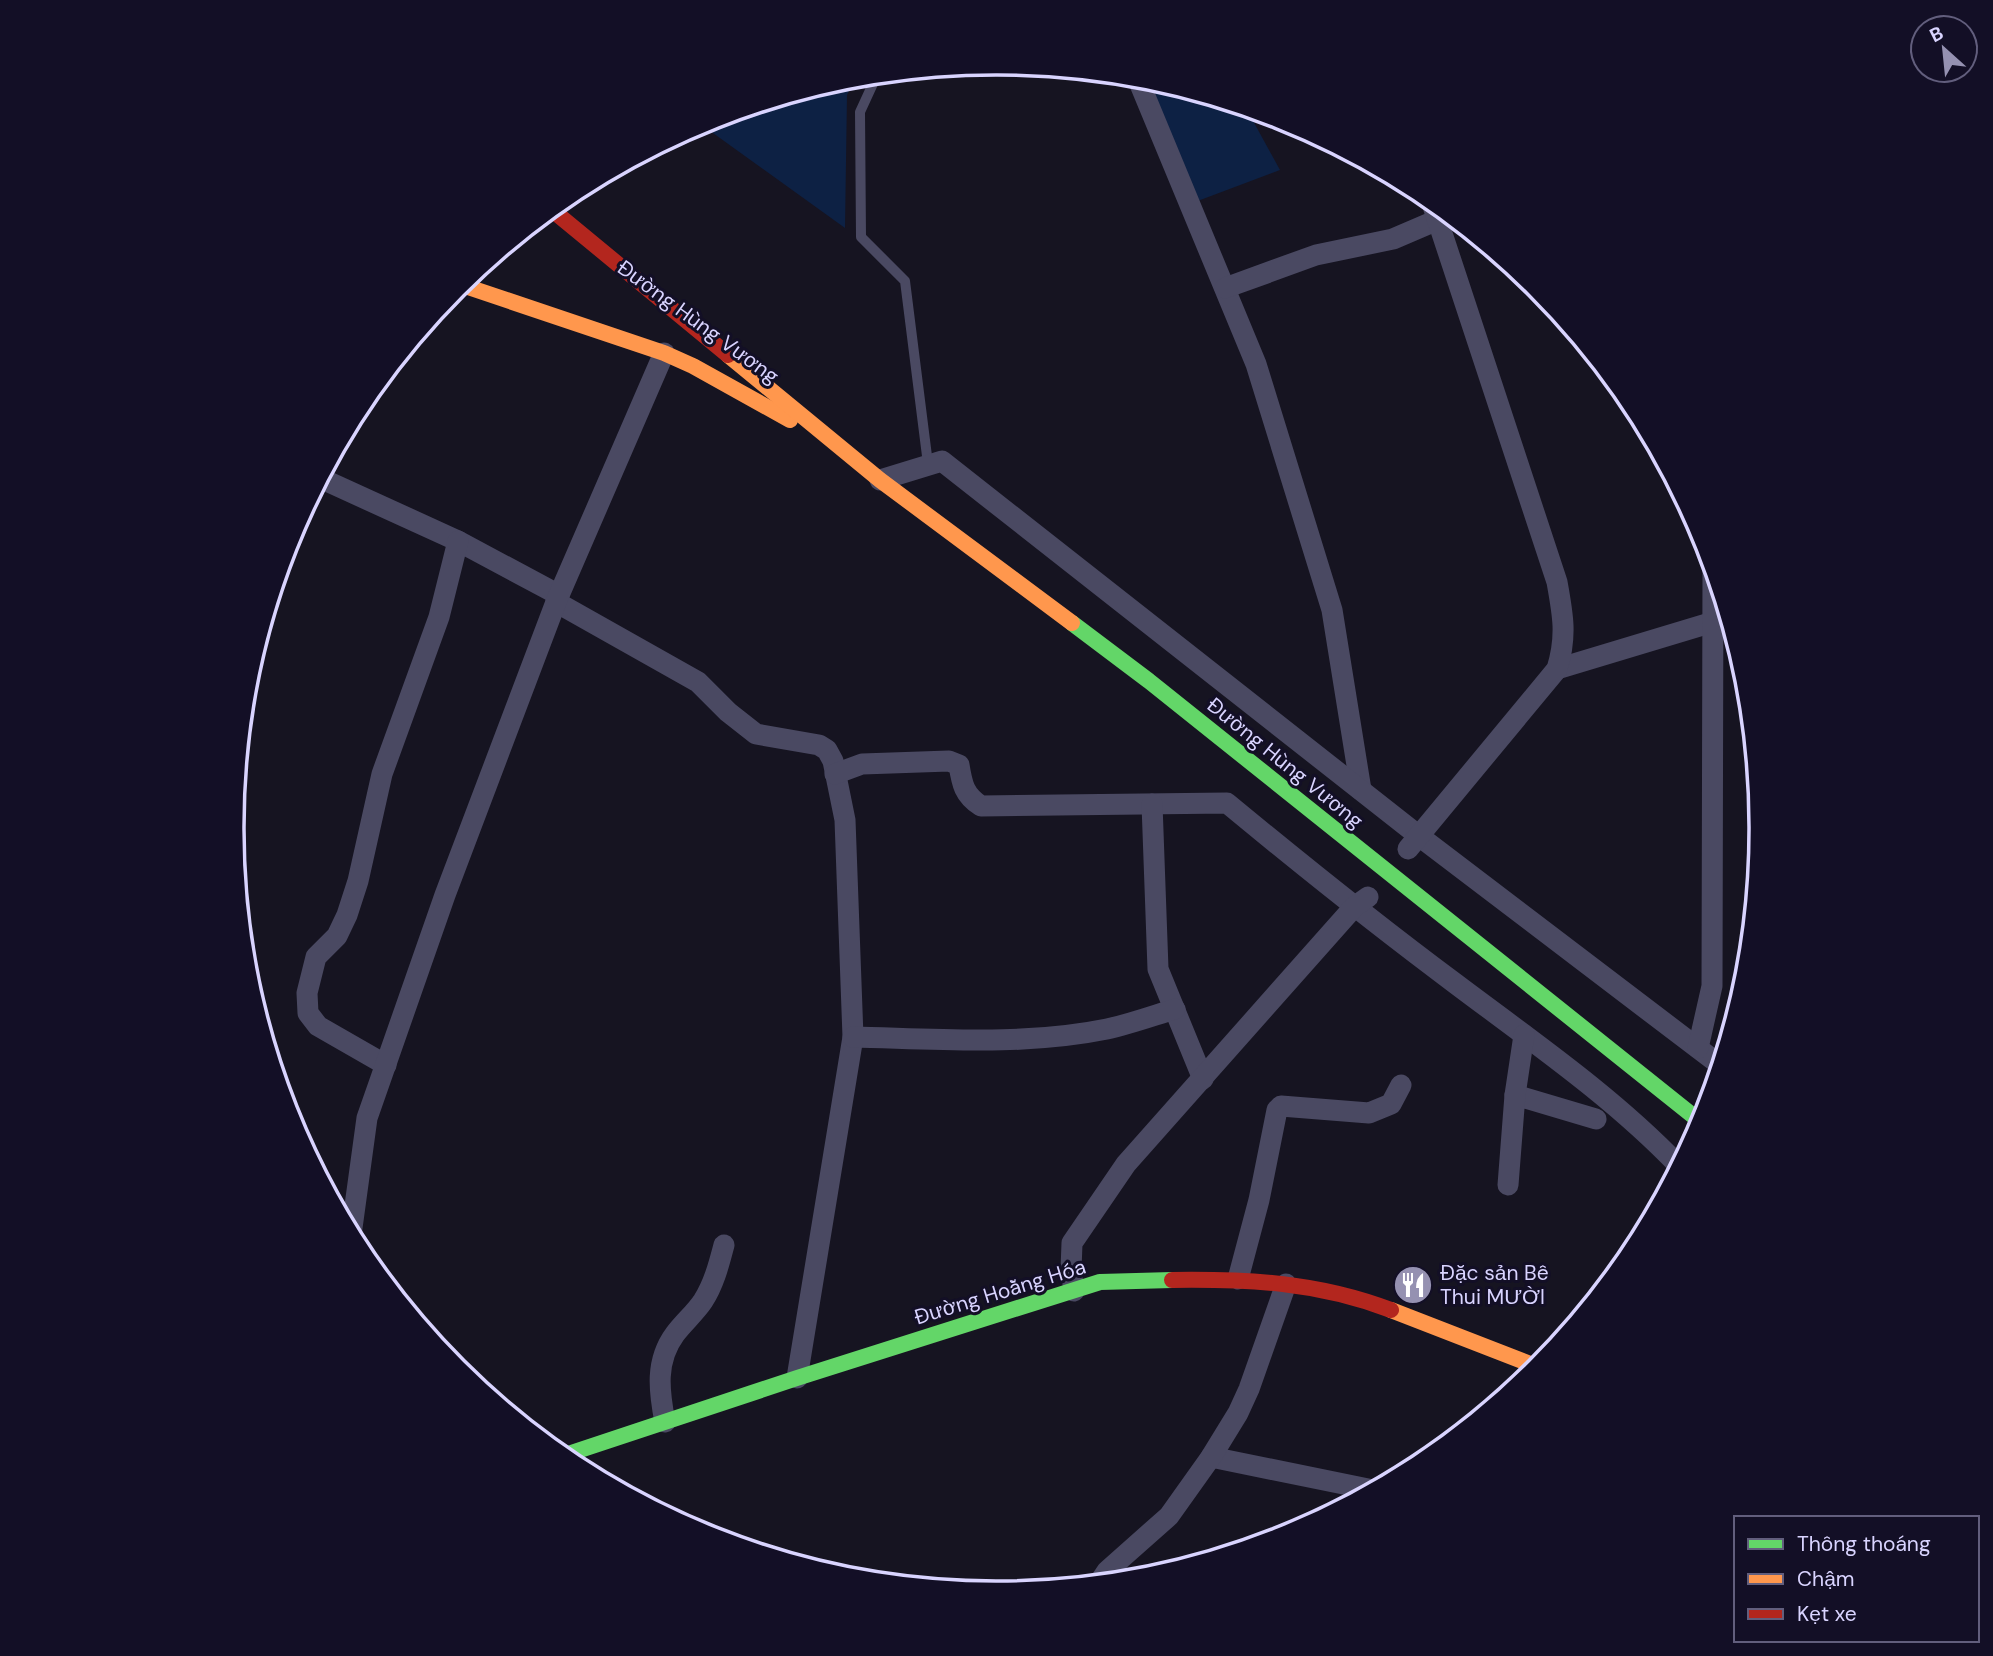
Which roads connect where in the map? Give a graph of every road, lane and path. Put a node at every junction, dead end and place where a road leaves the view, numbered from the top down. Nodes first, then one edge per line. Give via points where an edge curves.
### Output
1 (872, 86) edge
2 (1142, 90) edge
3 (1433, 215) edge
4 (559, 216) edge
5 (1444, 223) edge
6 (472, 288) edge
7 (1225, 288) junction
8 (672, 329) dead end
9 (664, 353) junction
10 (843, 449) junction
11 (928, 464) junction
12 (880, 480) junction
13 (328, 482) edge
14 (458, 541) junction
15 (557, 598) junction
16 (1713, 599) edge
17 (1713, 622) junction
18 (1557, 669) junction
19 (835, 774) junction
20 (1361, 790) junction
21 (1152, 804) junction
22 (1413, 843) junction
23 (1361, 902) junction
24 (1175, 1009) junction
25 (1524, 1035) junction
26 (853, 1037) junction
27 (1698, 1048) junction
28 (1712, 1059) edge
29 (386, 1065) junction
30 (1203, 1079) junction
31 (1401, 1085) dead end
32 (1515, 1095) junction
33 (1692, 1115) edge
34 (1596, 1119) dead end
35 (1673, 1159) edge
36 (1508, 1185) dead end
37 (354, 1218) edge
38 (724, 1245) dead end
39 (1238, 1279) junction
40 (1286, 1284) junction
41 (1074, 1291) junction
42 (1526, 1363) edge
43 (797, 1378) junction
44 (665, 1422) junction
45 (575, 1452) edge
46 (1211, 1457) junction
47 (1359, 1487) edge
48 (1106, 1572) edge

1 - 11 lane via 860,112 862,237 905,281
2 - 7 street
3 - 7 street via 1393,239 1316,255
4 - 10 main road, Đường Hùng Vương
5 - 18 street via 1557,582 1565,626
6 - 9 main road
7 - 20 street via 1256,365 1332,610
8 - 10 main road, Đường Hùng Vương
9 - 10 main road
9 - 15 street
10 - 12 main road, Đường Hùng Vương
11 - 12 street
11 - 20 street via 942,461
12 - 33 main road, Đường Hùng Vương via 1149,681
13 - 14 street
14 - 15 street
14 - 29 street via 439,617 382,774 347,915 337,936 316,957 307,993 308,1013 318,1026
15 - 19 street via 698,682 756,734 823,747
15 - 29 street
16 - 17 street
17 - 18 street
17 - 27 street via 1712,986
18 - 22 street
19 - 21 street via 862,764 948,761 959,765 962,787 968,798 981,806
19 - 26 street via 845,820
20 - 22 street
21 - 23 street via 1227,803
21 - 24 street via 1158,969
22 - 27 street
23 - 25 street
23 - 30 street
24 - 26 street via 1107,1029 1059,1036
24 - 30 street
25 - 32 street
25 - 35 street via 1646,1132
26 - 43 street
27 - 28 street
29 - 37 street via 368,1118
30 - 41 street via 1126,1164 1072,1243
31 - 39 street via 1391,1104 1369,1113 1280,1106
32 - 34 street
32 - 36 street
38 - 44 street via 703,1301 673,1336 663,1358 659,1378
39 - 40 main road, Đường Hoằng Hóa
39 - 41 main road, Đường Hoằng Hóa via 1100,1282
40 - 42 main road, Đường Hoằng Hóa via 1354,1297
40 - 46 street via 1249,1389
41 - 43 main road, Đường Hoằng Hóa
43 - 44 main road, Đường Hoằng Hóa
44 - 45 main road, Đường Hoằng Hóa
46 - 47 street
46 - 48 street via 1169,1516

